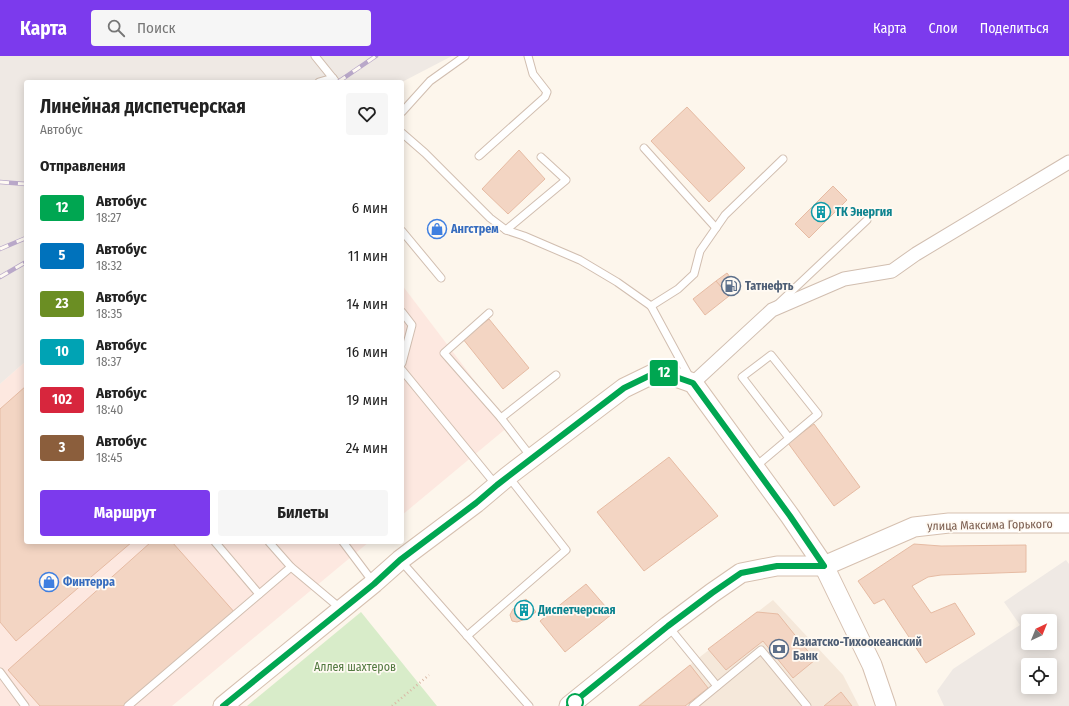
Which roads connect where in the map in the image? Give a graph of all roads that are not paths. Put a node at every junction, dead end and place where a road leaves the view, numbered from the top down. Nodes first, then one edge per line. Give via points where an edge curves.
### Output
1 (315, 56) edge
2 (465, 56) edge
3 (528, 56) edge
4 (335, 80) edge
5 (404, 110) edge
6 (404, 135) edge
7 (644, 148) dead end
8 (479, 156) dead end
9 (541, 158) dead end
10 (783, 159) dead end
11 (1069, 162) edge
12 (867, 220) dead end
13 (716, 228) junction
14 (506, 230) junction
15 (404, 233) edge
16 (441, 278) dead end
17 (651, 306) junction
18 (772, 310) junction
19 (489, 313) dead end
20 (404, 314) edge
21 (404, 355) edge
22 (404, 372) edge
23 (556, 375) dead end
24 (693, 383) junction
25 (501, 418) junction
26 (789, 438) junction
27 (532, 458) junction
28 (755, 467) junction
29 (502, 480) junction
30 (1069, 523) edge
31 (217, 544) edge
32 (271, 544) edge
33 (344, 544) edge
34 (400, 560) junction
35 (824, 566) junction
36 (291, 567) junction
37 (374, 584) junction
38 (259, 594) junction
39 (342, 610) junction
40 (668, 626) junction
41 (467, 636) junction
42 (0, 672) edge
43 (717, 686) junction
44 (25, 706) edge
45 (128, 706) edge
46 (223, 706) edge
47 (529, 706) edge
48 (569, 706) edge
49 (693, 706) edge
50 (807, 706) edge
51 (886, 706) edge

1 - 4 lane
2 - 5 lane via 430,81
3 - 8 lane via 533,74 547,92
6 - 14 lane via 490,218
7 - 13 lane
9 - 14 lane via 566,180
10 - 13 lane via 725,215
11 - 18 street via 892,271 844,279
12 - 18 lane
13 - 17 lane via 700,252 694,274 678,289
14 - 17 lane via 580,260
15 - 16 lane
17 - 24 lane
18 - 24 street
19 - 25 lane via 444,353
20 - 21 lane via 412,324
22 - 29 lane
23 - 25 lane
24 - 27 street via 659,371 624,388
24 - 28 street
25 - 27 lane
26 - 26 lane via 818,414 771,355 742,377
26 - 28 lane
27 - 29 street
28 - 35 street
29 - 34 street via 476,503
29 - 41 lane via 566,550
30 - 35 street, улица Максима Горького via 948,523 914,527
31 - 38 lane
32 - 36 lane
33 - 37 lane
34 - 37 street
34 - 41 lane
35 - 40 street via 777,566 741,573
35 - 51 street via 872,665
36 - 38 lane
36 - 39 lane
37 - 39 street
38 - 45 lane
39 - 46 street
40 - 43 lane
40 - 48 street
41 - 47 lane
42 - 44 lane
43 - 49 lane
43 - 50 lane via 761,650

